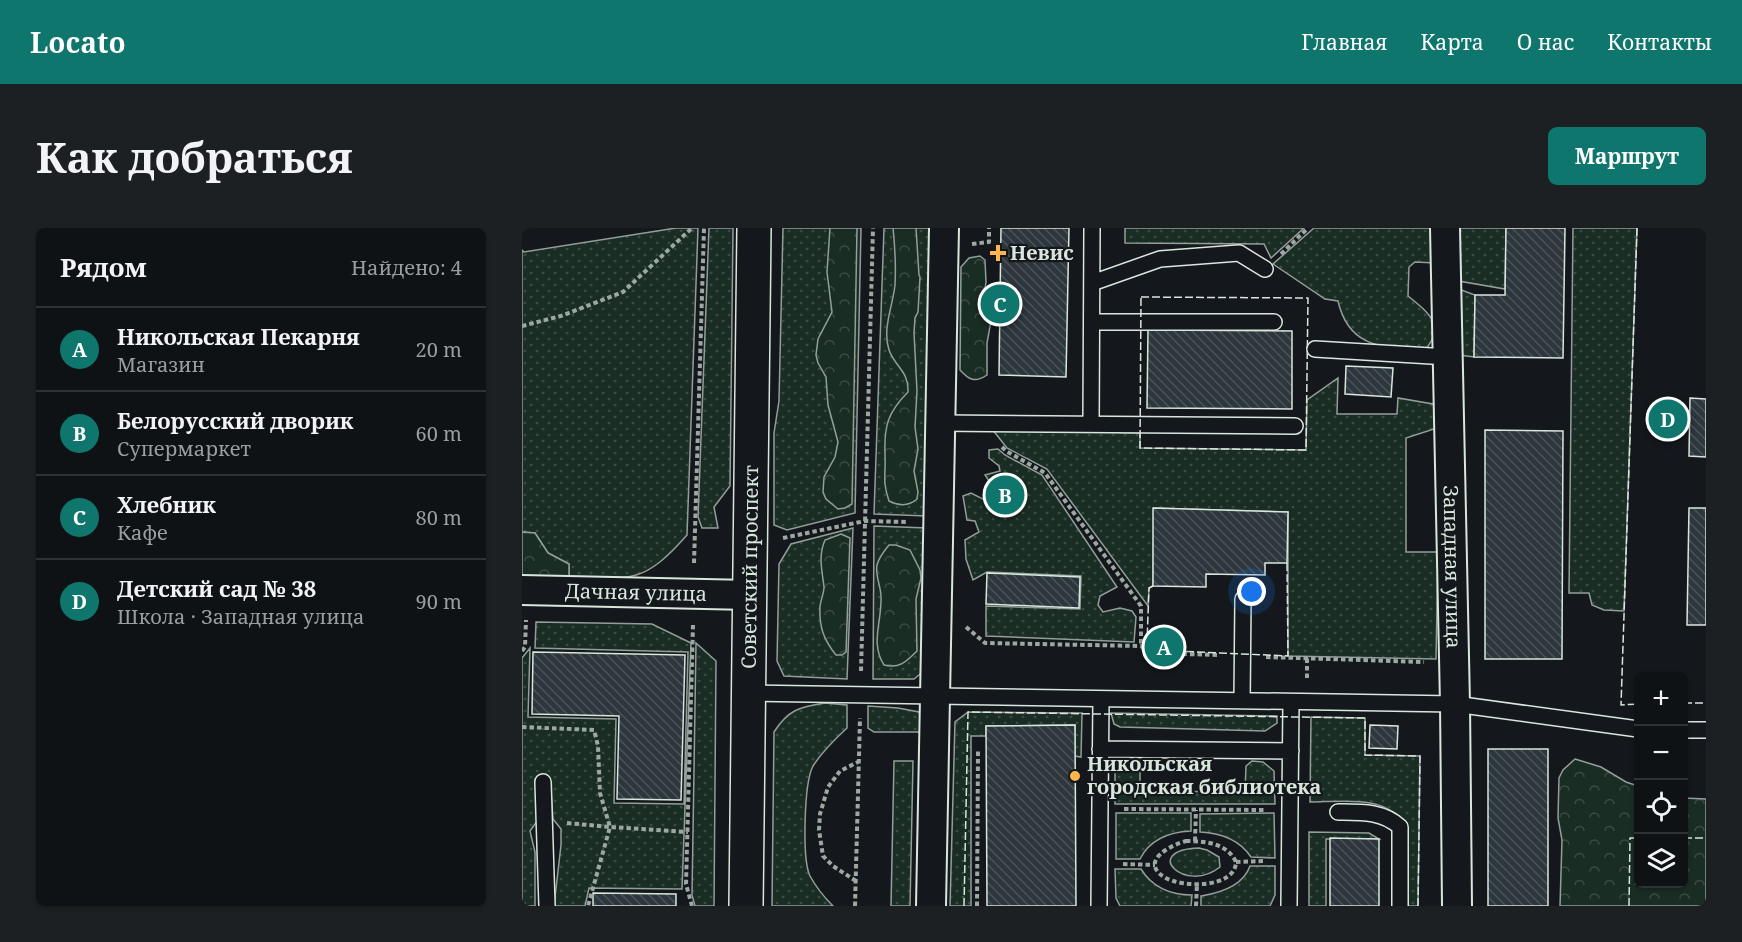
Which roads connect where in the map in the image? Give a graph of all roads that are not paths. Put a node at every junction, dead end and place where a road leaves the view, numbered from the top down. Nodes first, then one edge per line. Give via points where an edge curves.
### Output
1 (754, 228) edge
2 (944, 228) edge
3 (1092, 228) edge
4 (1444, 228) edge
5 (1265, 269) road end
6 (1092, 283) junction
7 (1092, 322) junction
8 (1274, 322) dead end
9 (1315, 349) dead end
10 (1448, 357) junction
11 (940, 423) junction
12 (1091, 424) junction
13 (1295, 426) dead end
14 (522, 590) edge
15 (750, 595) junction
16 (1243, 599) dead end
17 (749, 693) junction
18 (935, 696) junction
19 (1101, 699) junction
20 (1242, 701) junction
21 (1291, 702) junction
22 (1455, 704) junction
23 (1634, 728) edge
24 (1688, 730) edge
25 (1706, 730) edge
26 (1100, 749) junction
27 (1291, 751) junction
28 (543, 782) dead end
29 (1338, 812) dead end
30 (547, 906) edge
31 (746, 906) edge
32 (931, 906) edge
33 (1099, 906) edge
34 (1289, 906) edge
35 (1400, 906) edge
36 (1457, 906) edge

1 - 15 main road, Советский проспект
2 - 11 street
3 - 6 lane
4 - 10 street, Западная улица
5 - 6 lane via 1239,253 1160,259
6 - 7 lane
7 - 8 lane
7 - 12 lane
9 - 10 lane
10 - 22 street, Западная улица
11 - 12 lane
11 - 18 street
12 - 13 lane
14 - 15 street, Дачная улица
15 - 17 main road, Советский проспект
16 - 20 lane
17 - 18 lane
17 - 31 main road, Советский проспект
18 - 19 lane
18 - 32 street
19 - 20 lane
19 - 26 lane
20 - 21 lane
21 - 22 lane
21 - 27 lane
22 - 23 lane
22 - 36 street, Западная улица
24 - 25 lane
26 - 27 lane
26 - 33 lane
27 - 34 lane
28 - 30 lane
29 - 35 lane via 1372,813 1390,818 1400,827

